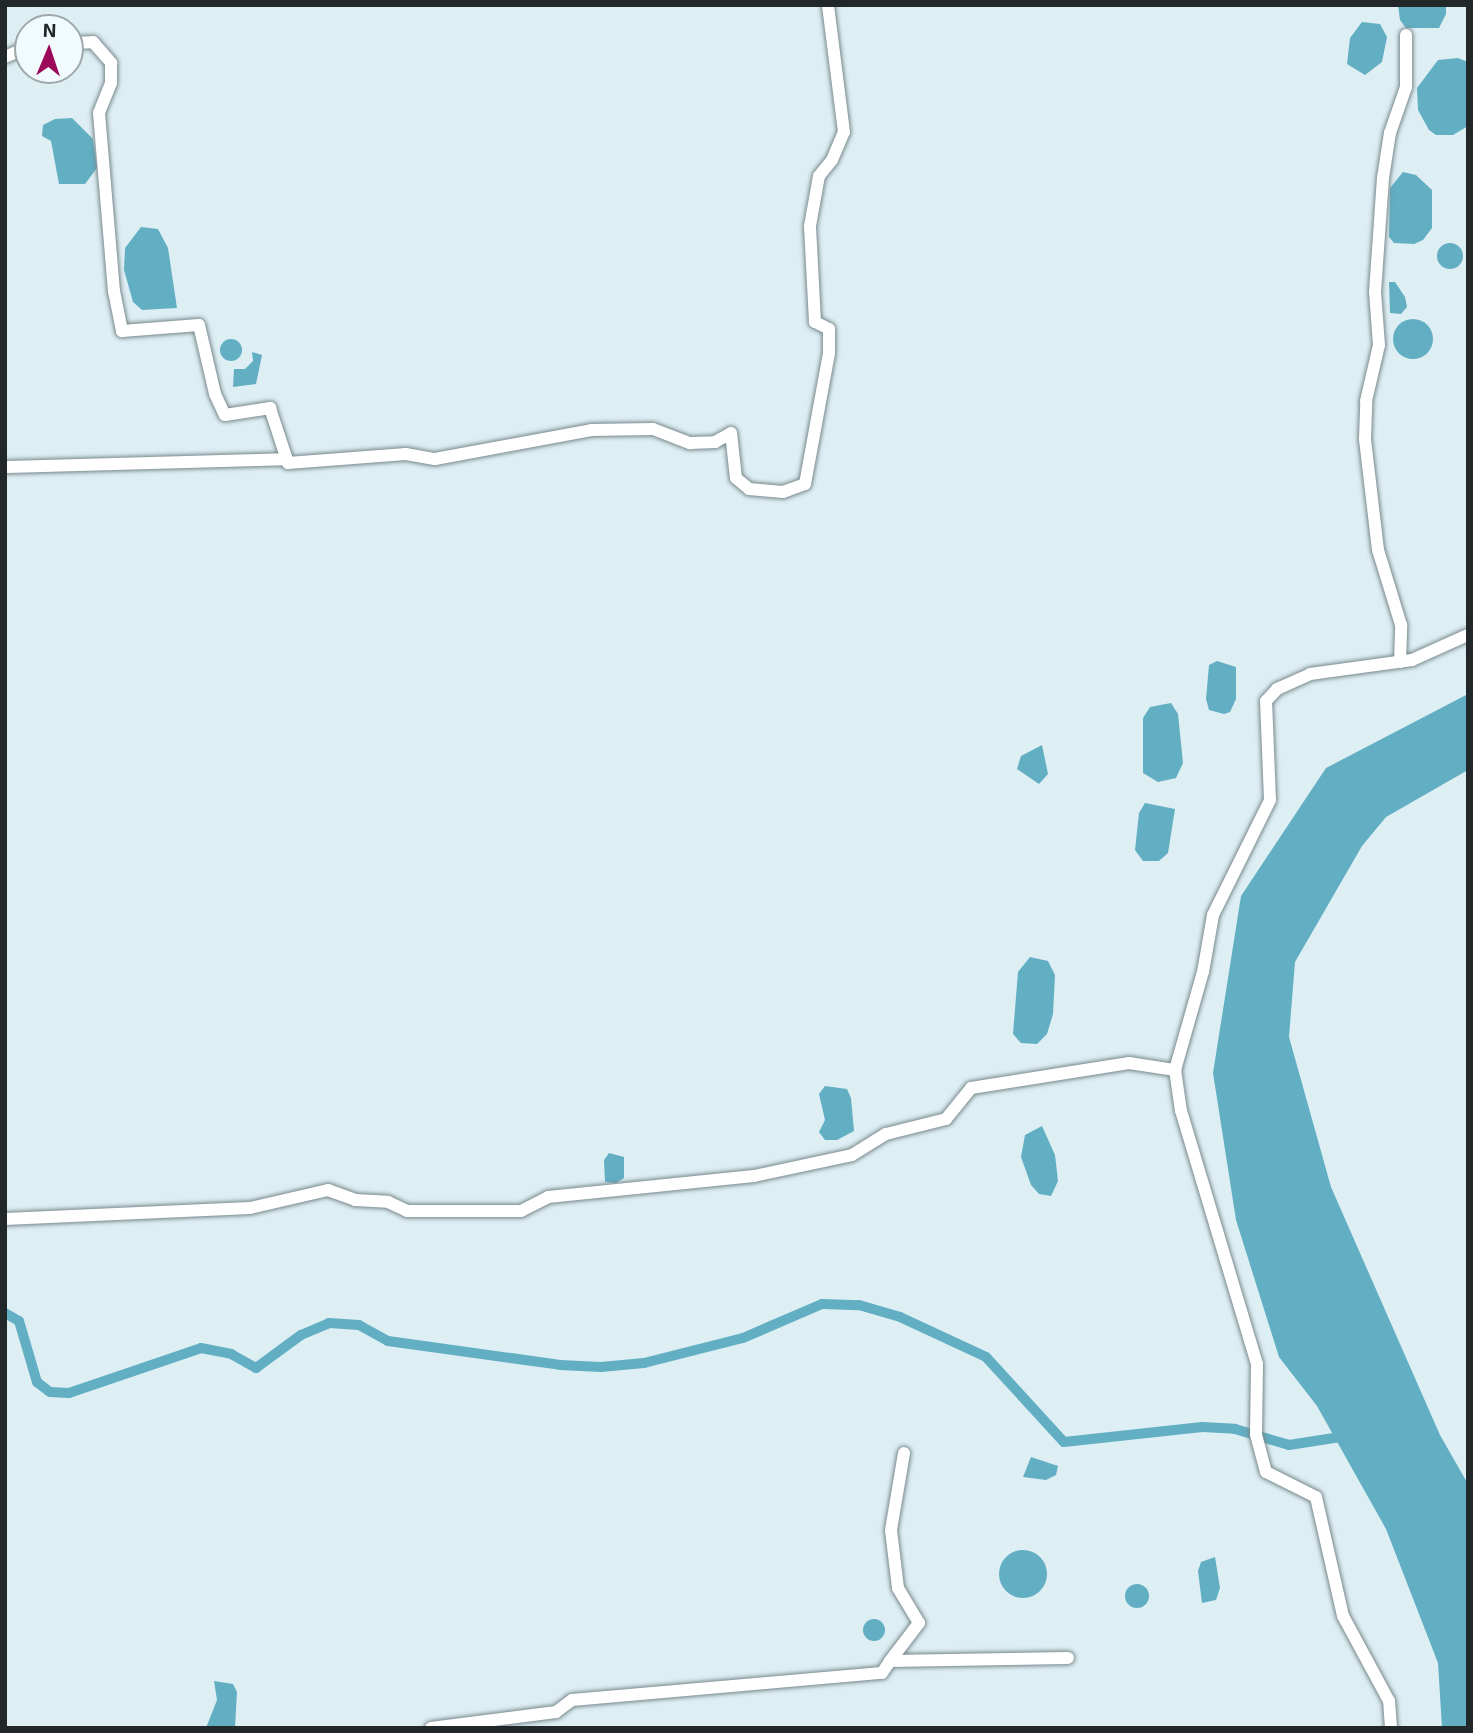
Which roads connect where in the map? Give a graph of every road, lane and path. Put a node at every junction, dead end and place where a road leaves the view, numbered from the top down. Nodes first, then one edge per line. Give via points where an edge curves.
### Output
1 (828, 5) edge
2 (1405, 35) dead end
3 (84, 42) edge
4 (286, 458) junction
5 (5, 467) edge
6 (1468, 635) edge
7 (1400, 662) junction
8 (1175, 1070) junction
9 (5, 1219) edge
10 (904, 1453) dead end
11 (1068, 1658) dead end
12 (890, 1661) junction
13 (431, 1728) edge
14 (1391, 1728) edge

1 - 4 street via 844,132 819,176 812,202 815,322 829,329 830,353 805,484 783,492 748,489 736,478 731,433 715,442 690,443 653,429 592,430 435,459 406,454 288,463
2 - 7 street via 1406,87 1390,133 1382,178 1375,292 1379,345 1366,401 1365,439 1378,550 1401,625
3 - 4 street via 93,42 111,63 111,83 99,113 114,291 122,331 199,325 215,394 225,415 270,408
4 - 5 street
6 - 7 street
7 - 8 street via 1310,674 1277,689 1266,701 1270,800 1213,915 1203,972
8 - 9 street via 1129,1063 971,1088 946,1119 886,1134 852,1155 754,1176 548,1197 521,1212 407,1211 388,1202 355,1200 344,1192 328,1190 250,1208
8 - 14 street via 1181,1111 1257,1364 1256,1436 1266,1472 1316,1497 1343,1616 1389,1701
10 - 12 street via 891,1530 898,1588 919,1623
11 - 12 street
12 - 13 street via 882,1673 572,1700 556,1712

